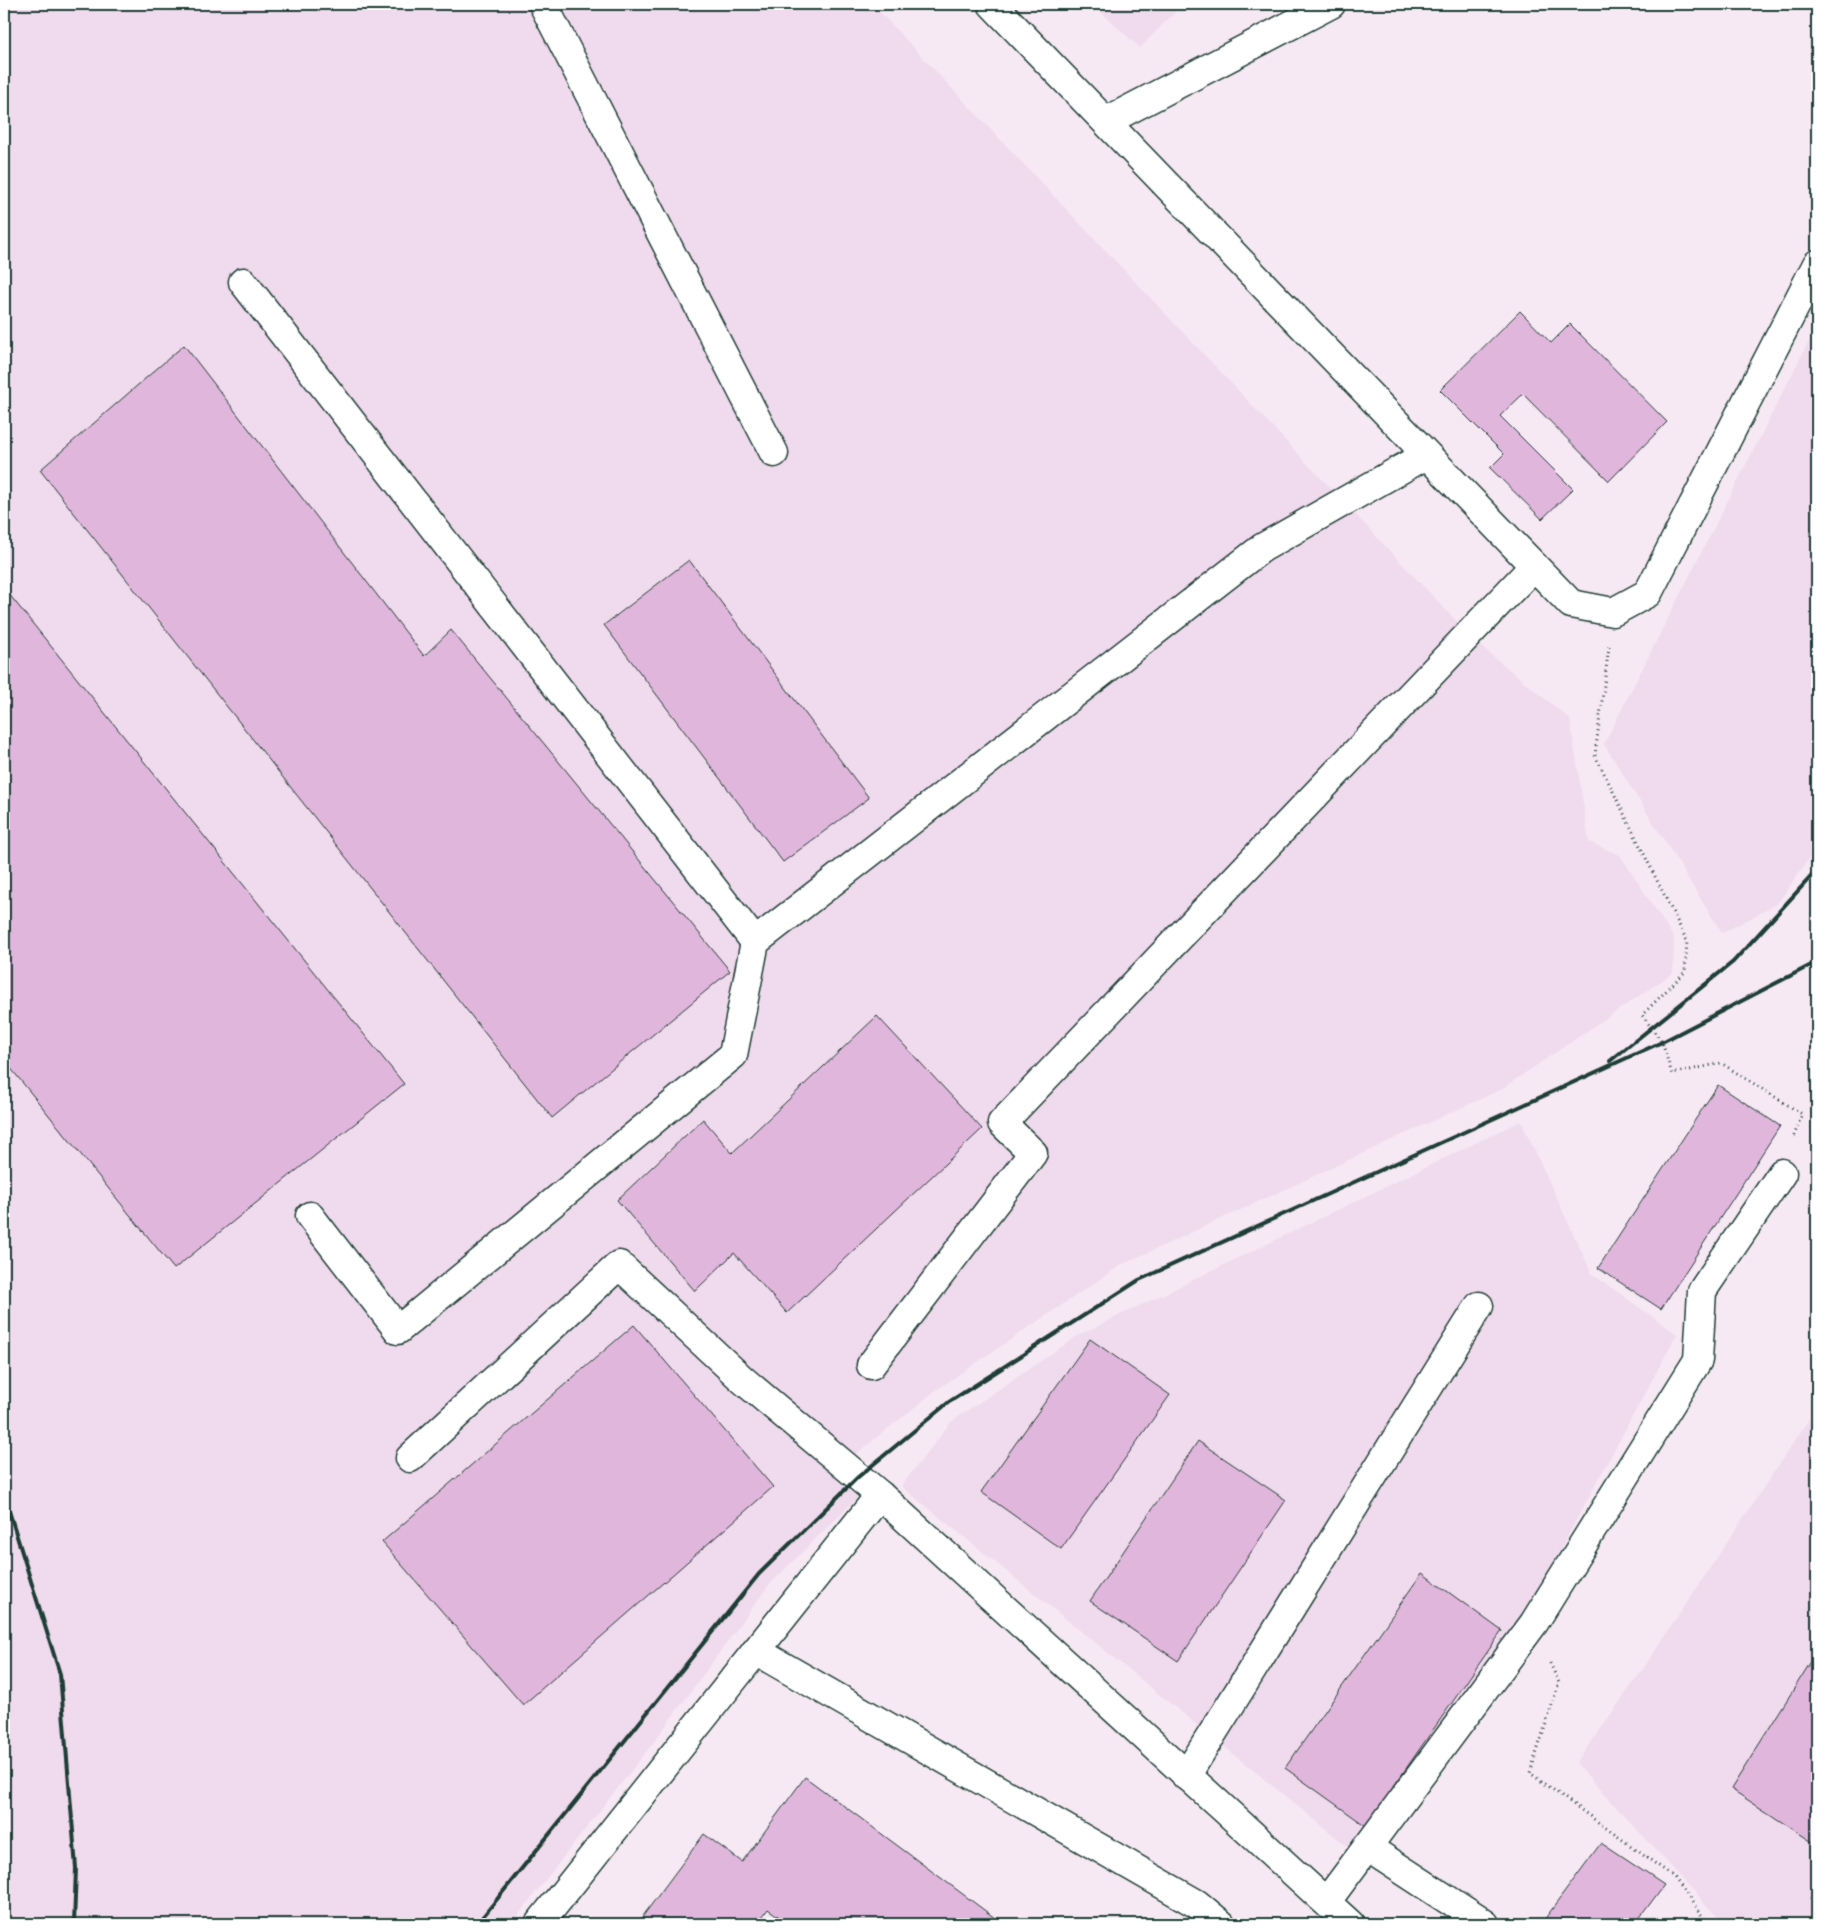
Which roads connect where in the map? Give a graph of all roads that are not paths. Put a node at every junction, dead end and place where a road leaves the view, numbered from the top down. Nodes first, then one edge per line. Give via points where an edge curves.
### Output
1 (543, 4) edge
2 (992, 4) edge
3 (1331, 4) edge
4 (1107, 121) junction
5 (1817, 264) edge
6 (244, 282) dead end
7 (774, 454) dead end
8 (1426, 455) junction
9 (1534, 566) junction
10 (755, 942) junction
11 (1782, 1173) road end
12 (310, 1216) dead end
13 (1479, 1306) dead end
14 (871, 1365) dead end
15 (410, 1458) dead end
16 (880, 1495) junction
17 (756, 1651) junction
18 (1186, 1776) junction
19 (1367, 1847) junction
20 (1327, 1901) junction
21 (539, 1924) edge
22 (1221, 1924) edge
23 (1350, 1924) edge
24 (1485, 1924) edge

1 - 7 lane
2 - 4 lane
3 - 4 lane
4 - 8 lane
5 - 9 lane via 1648,593 1613,612 1571,604
6 - 10 lane
8 - 9 lane
8 - 10 lane via 1262,548
9 - 14 lane via 1002,1123 1033,1153
10 - 12 lane via 733,1055 398,1330
11 - 19 lane via 1702,1292 1698,1360 1534,1623
13 - 18 lane
15 - 16 lane via 619,1265 743,1380
16 - 17 lane
16 - 18 lane
17 - 21 lane
17 - 22 lane via 1197,1904
18 - 20 lane
19 - 20 lane
19 - 24 lane
20 - 23 lane

